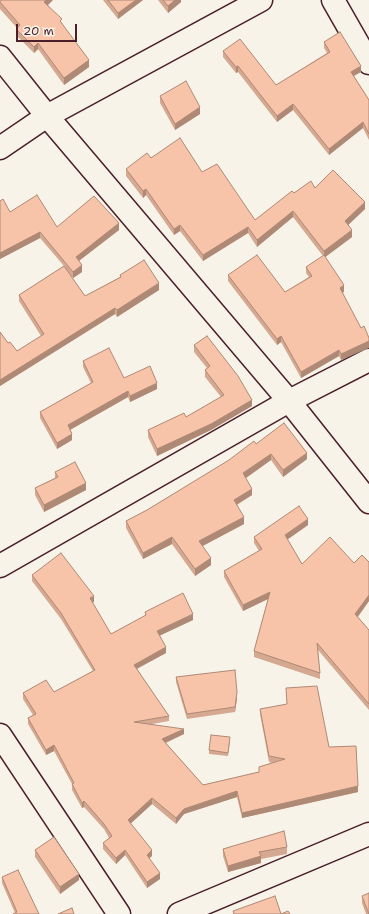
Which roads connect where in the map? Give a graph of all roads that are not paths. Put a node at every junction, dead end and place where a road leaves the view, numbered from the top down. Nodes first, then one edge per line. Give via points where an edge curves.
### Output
1 (261, 0) edge
2 (333, 0) edge
3 (0, 57) edge
4 (369, 63) edge
5 (47, 116) junction
6 (0, 148) edge
7 (369, 360) edge
8 (289, 401) junction
9 (369, 502) edge
10 (0, 566) edge
11 (0, 735) edge
12 (369, 835) edge
13 (119, 914) edge
14 (179, 914) edge

1 - 5 street
2 - 4 street
3 - 5 street
5 - 6 street
5 - 8 street
7 - 8 street
8 - 9 street
8 - 10 street
11 - 13 street
12 - 14 street

